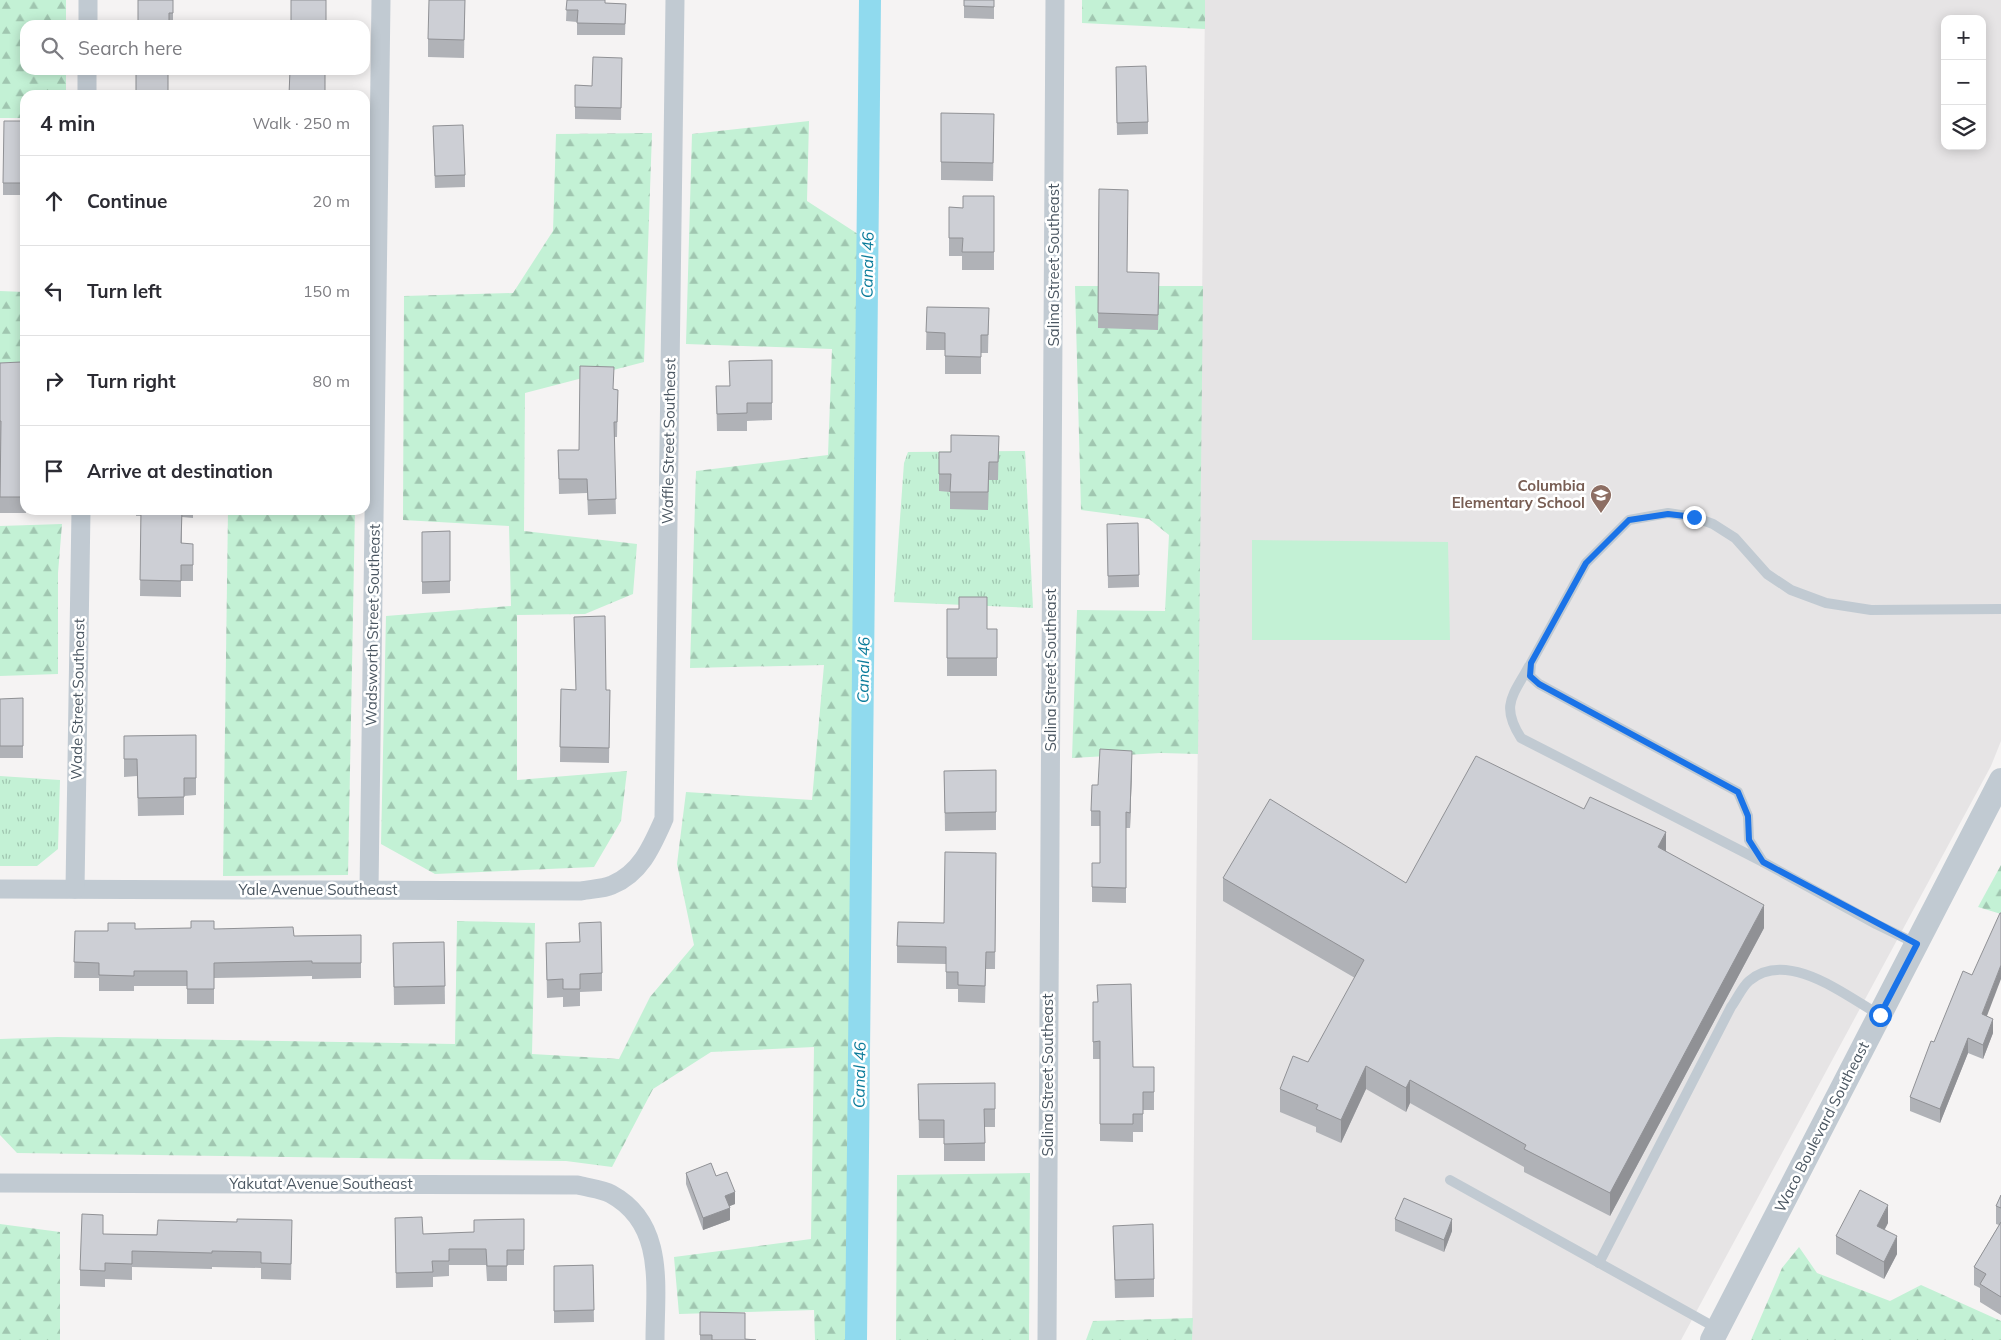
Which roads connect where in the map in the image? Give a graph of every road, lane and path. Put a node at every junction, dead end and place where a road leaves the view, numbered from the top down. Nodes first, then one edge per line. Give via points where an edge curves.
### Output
1 (88, 0) edge
2 (381, 0) edge
3 (675, 0) edge
4 (1055, 0) edge
5 (88, 20) edge
6 (87, 75) edge
7 (87, 90) edge
8 (81, 515) edge
9 (2001, 609) edge
10 (1531, 663) junction
11 (2001, 780) edge
12 (1763, 862) junction
13 (633, 873) joint
14 (0, 888) edge
15 (76, 889) junction
16 (369, 890) junction
17 (1917, 944) junction
18 (1880, 1015) junction
19 (1450, 1180) dead end
20 (0, 1183) edge
21 (1599, 1263) junction
22 (1715, 1334) edge
23 (655, 1340) edge
24 (1047, 1340) edge

1 - 5 street
2 - 16 street, Wadsworth Street Southeast
3 - 13 street, Waffle Street Southeast via 664,820 650,851
4 - 24 street, Salina Street Southeast
6 - 7 street
8 - 15 street, Wade Street Southeast
9 - 10 lane via 1871,610 1826,603 1791,590 1767,574 1735,538 1712,524 1694,517 1668,514 1629,520 1586,563
10 - 12 lane via 1530,676 1539,684 1738,792 1748,816 1749,840
10 - 12 lane via 1509,703 1511,723 1521,738
11 - 17 street, Waco Boulevard Southeast
12 - 17 lane
13 - 16 street, Yale Avenue Southeast via 611,886 582,891
14 - 15 street, Yale Avenue Southeast
15 - 16 street, Yale Avenue Southeast
17 - 18 street, Waco Boulevard Southeast
18 - 21 lane via 1801,972 1766,972 1749,981 1732,1007
18 - 22 street, Waco Boulevard Southeast
19 - 21 lane
20 - 23 street, Yakutat Avenue Southeast via 578,1185 611,1193 634,1211 648,1232 655,1264
21 - 22 lane

